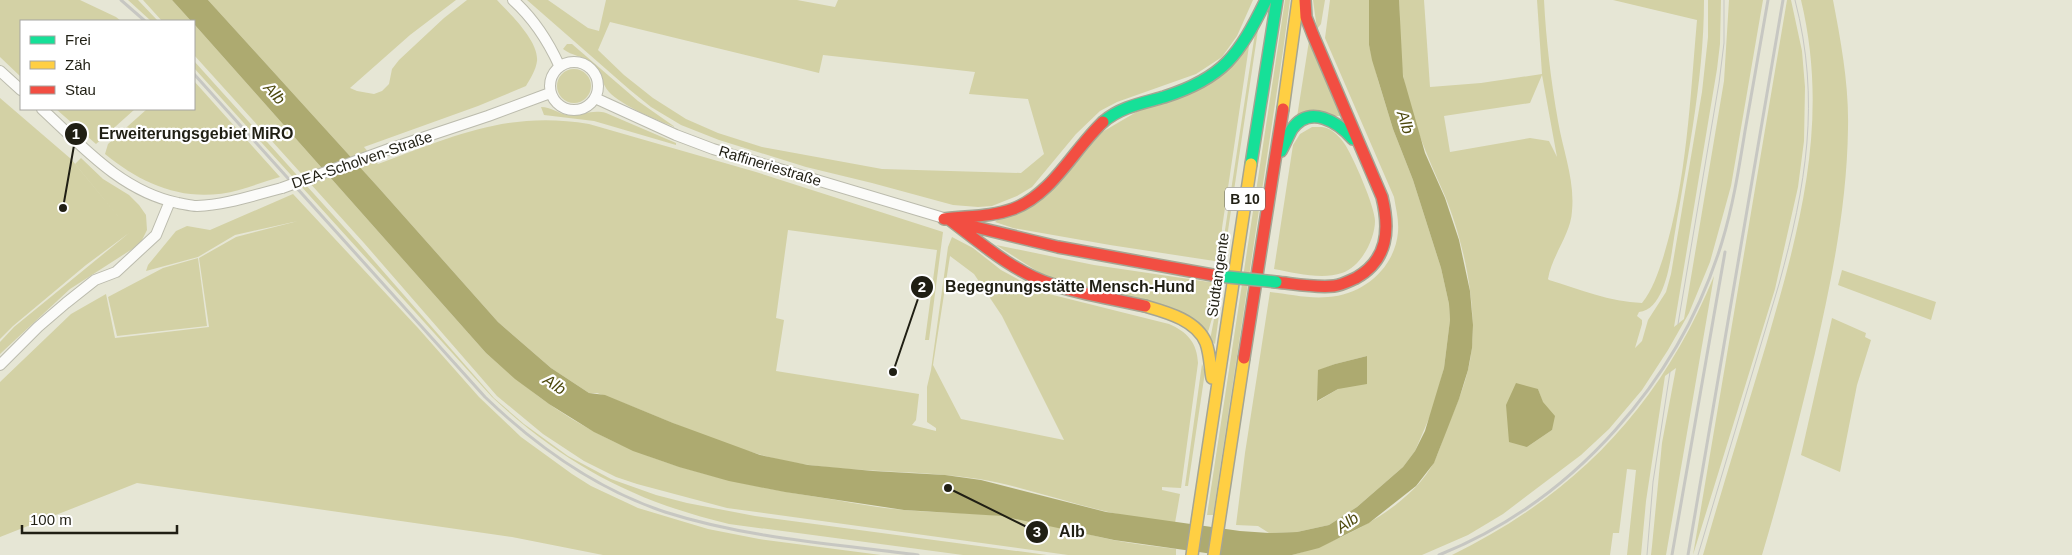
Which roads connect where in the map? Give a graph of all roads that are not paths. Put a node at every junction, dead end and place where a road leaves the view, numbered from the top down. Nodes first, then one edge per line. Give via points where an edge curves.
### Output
1 (513, 0) edge
2 (1266, 0) edge
3 (1277, 0) edge
4 (1298, 0) edge
5 (1305, 0) edge
6 (559, 66) junction
7 (0, 72) edge
8 (20, 89) edge
9 (550, 93) junction
10 (595, 98) junction
11 (43, 110) edge
12 (1367, 162) junction
13 (1274, 164) junction
14 (170, 201) junction
15 (947, 220) junction
16 (0, 366) edge
17 (1216, 398) junction
18 (1192, 555) edge
19 (1214, 555) edge

1 - 6 street via 529,16
2 - 15 highway via 1240,49 1207,81 1109,118 1075,150 1042,190 1022,205 989,216
3 - 17 highway, Südtangente / B 10
4 - 13 highway, B 10
5 - 12 highway via 1306,16 1313,35
6 - 9 street via 551,78
6 - 10 street via 575,61 590,67 598,82
7 - 8 street
9 - 10 street via 560,106 575,110 590,104
9 - 14 street, DEA-Scholven-Straße, bridge via 282,188 234,201 195,206
10 - 15 street, Raffineriestraße via 713,149
11 - 14 street, DEA-Scholven-Straße via 124,182
12 - 13 highway via 1343,126 1318,116 1293,128
12 - 15 highway, bridge via 1382,197 1387,218 1386,237 1372,265 1355,278 1334,286 1218,276 1057,247
13 - 19 highway, B 10
14 - 16 street via 156,235 116,272 94,280 66,303
15 - 17 highway via 1019,268 1048,282 1183,319 1199,331 1206,342
17 - 18 highway, Südtangente / B 10 via 1196,510

